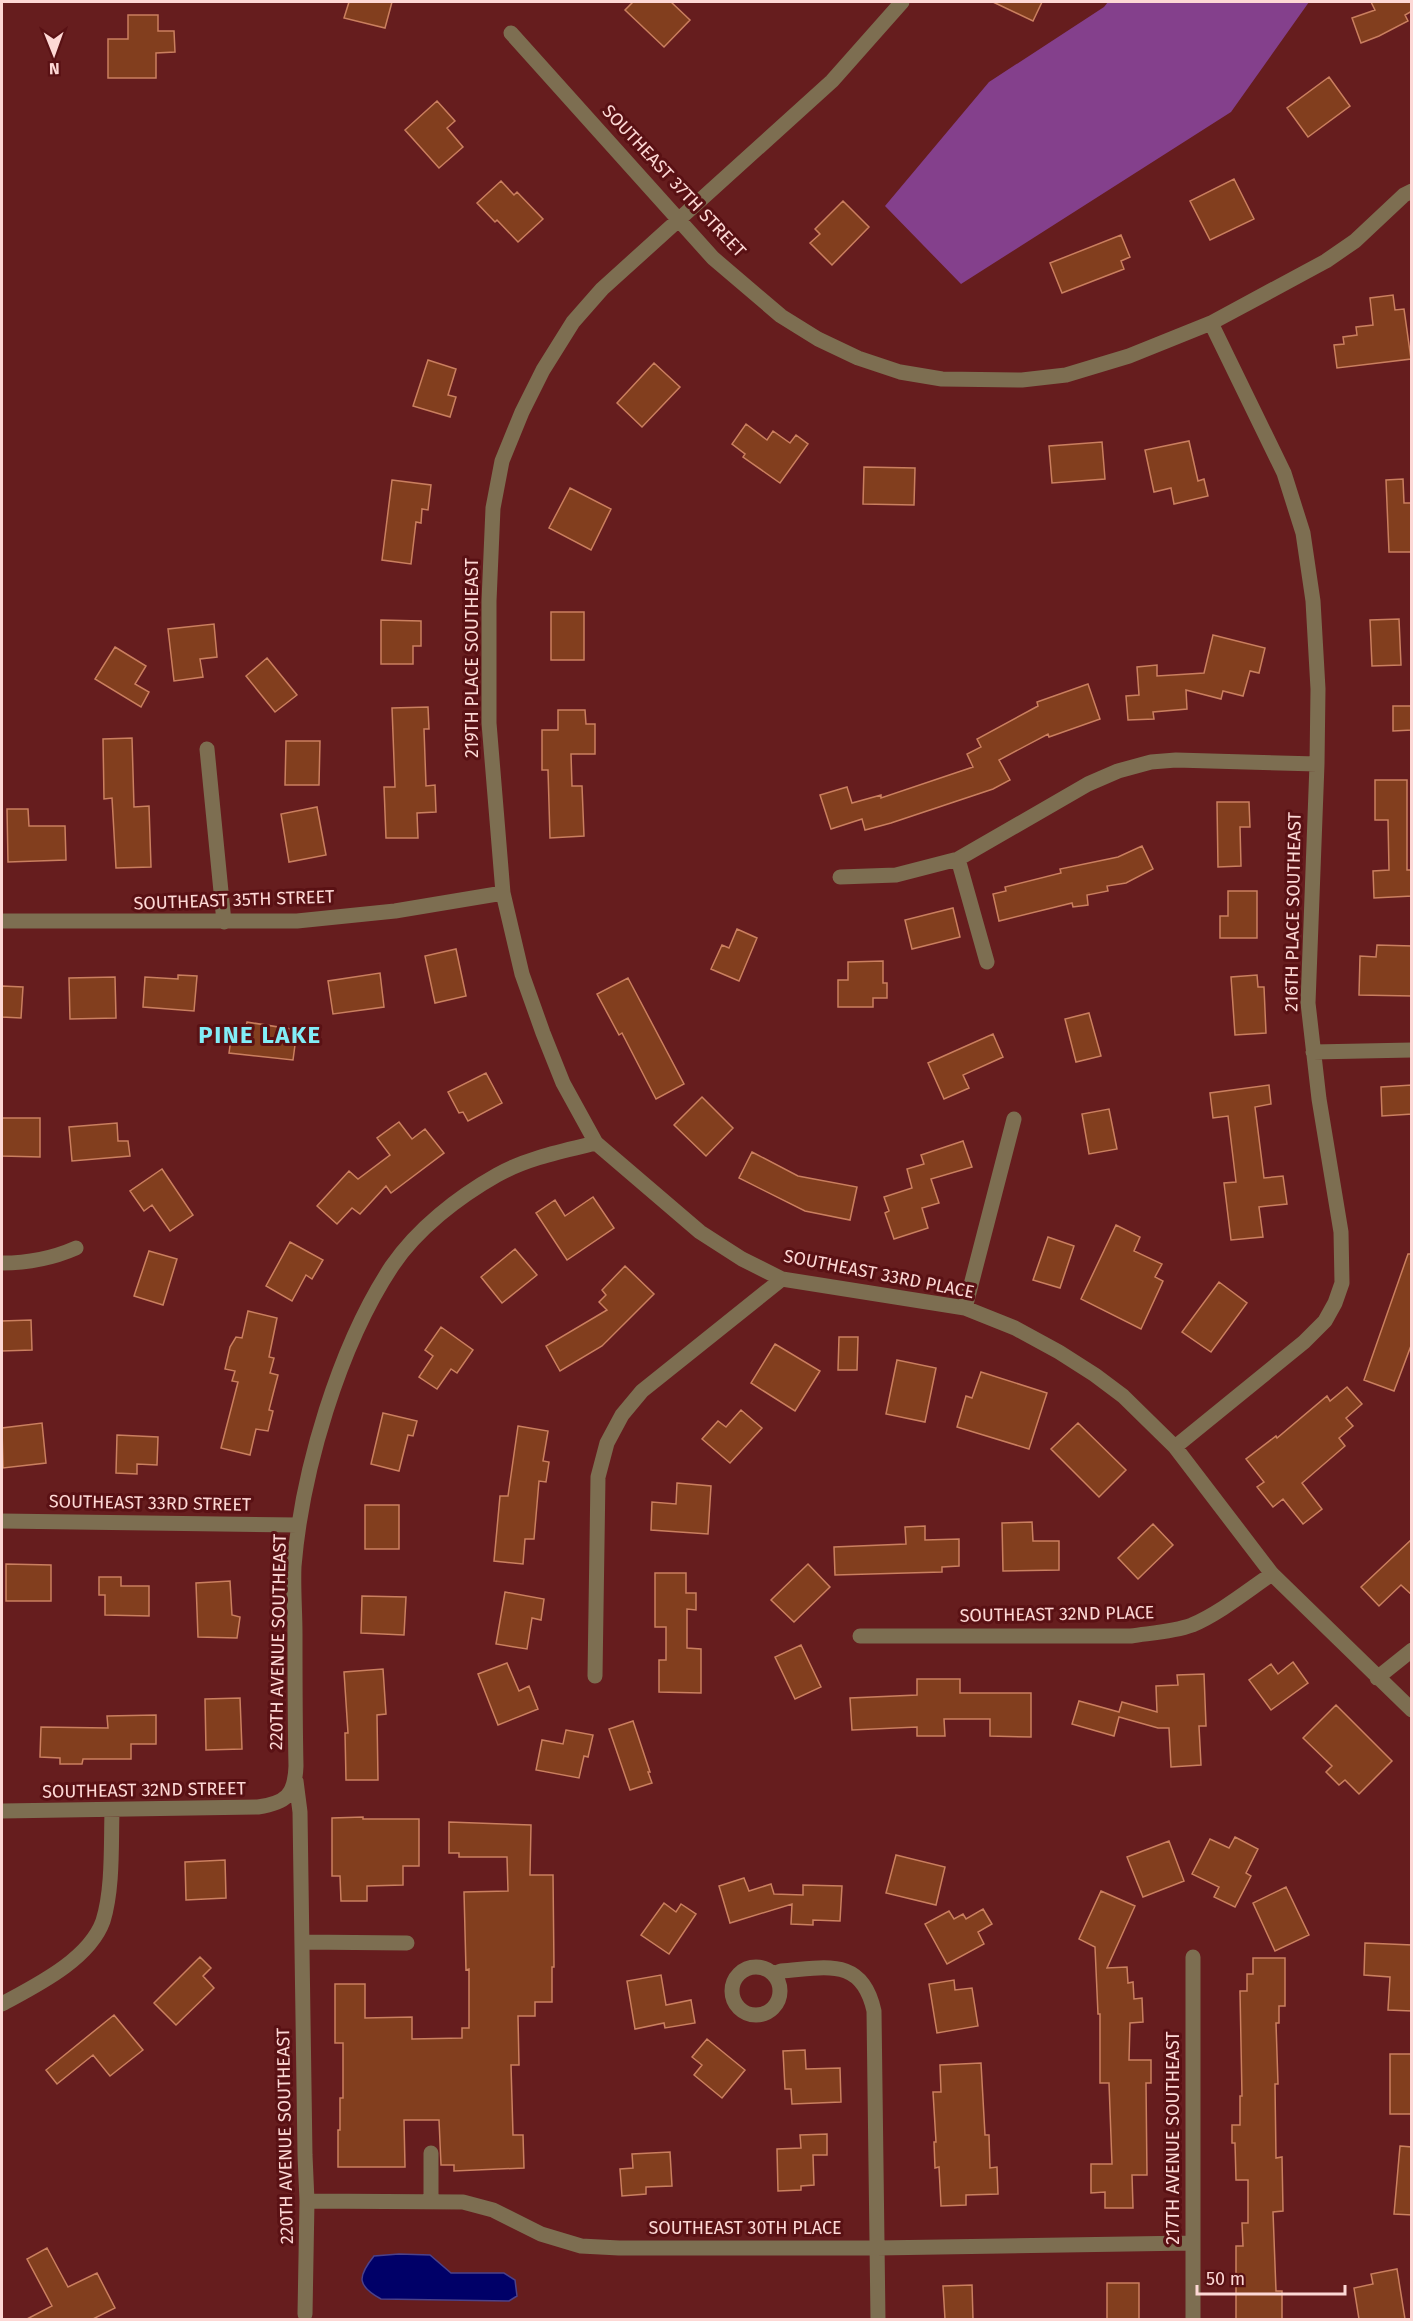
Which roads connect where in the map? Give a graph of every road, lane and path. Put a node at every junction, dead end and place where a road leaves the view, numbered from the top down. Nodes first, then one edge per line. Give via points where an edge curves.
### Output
1 (902, 2) edge
2 (511, 33) dead end
3 (1412, 190) edge
4 (679, 218) junction
5 (1211, 323) junction
6 (207, 749) dead end
7 (1317, 764) junction
8 (958, 859) junction
9 (840, 877) dead end
10 (503, 893) junction
11 (2, 921) edge
12 (224, 922) junction
13 (987, 962) dead end
14 (1412, 1050) edge
15 (1313, 1052) junction
16 (1014, 1119) dead end
17 (596, 1143) junction
18 (76, 1248) dead end
19 (2, 1263) edge
20 (782, 1279) junction
21 (965, 1308) junction
22 (1175, 1448) junction
23 (2, 1521) edge
24 (298, 1525) junction
25 (1272, 1574) junction
26 (860, 1636) dead end
27 (1412, 1650) edge
28 (595, 1676) dead end
29 (1377, 1678) junction
30 (1412, 1710) edge
31 (295, 1777) junction
32 (285, 1799) joint
33 (2, 1811) edge
34 (112, 1811) junction
35 (302, 1942) junction
36 (406, 1943) dead end
37 (1193, 1957) dead end
38 (773, 1974) dead end
39 (2, 2004) edge
40 (432, 2153) dead end
41 (307, 2201) junction
42 (431, 2202) junction
43 (1191, 2243) junction
44 (877, 2248) junction
45 (305, 2314) dead end
46 (878, 2319) edge
47 (1193, 2319) edge

1 - 4 street, 219TH PLACE SOUTHEAST via 832,81
2 - 4 street, SOUTHEAST 37TH STREET
3 - 5 street, SOUTHEAST 37TH STREET via 1355,241 1326,261
4 - 5 street, SOUTHEAST 37TH STREET via 713,258 781,315 818,339 900,372 987,381 1066,375 1129,356
4 - 10 street, 219TH PLACE SOUTHEAST via 602,289 573,322 543,370 502,461 493,508 489,723
5 - 7 street, 216TH PLACE SOUTHEAST via 1284,473 1303,533 1313,601
6 - 12 street
7 - 8 street via 1151,762 1088,784
7 - 15 street, 216TH PLACE SOUTHEAST via 1308,1003
8 - 9 street via 896,875
8 - 13 street
10 - 12 street, SOUTHEAST 35TH STREET via 395,911 308,920
10 - 17 street, 219TH PLACE SOUTHEAST via 522,974 543,1033 563,1083
11 - 12 street, SOUTHEAST 35TH STREET
14 - 15 street
15 - 22 street, 216TH PLACE SOUTHEAST via 1341,1232 1342,1283 1335,1304 1304,1342
16 - 21 street
17 - 20 street, SOUTHEAST 33RD PLACE via 700,1232
17 - 24 street, 220TH AVENUE SOUTHEAST via 540,1157 499,1174 460,1199 423,1230 393,1264 364,1312 331,1395
18 - 19 street via 38,1261
20 - 21 street, SOUTHEAST 33RD PLACE
20 - 28 street via 642,1391 622,1415 607,1443 598,1477
21 - 22 street, SOUTHEAST 33RD PLACE via 1015,1328 1095,1375 1123,1396
22 - 25 street, SOUTHEAST 33RD PLACE
23 - 24 street, SOUTHEAST 33RD STREET
24 - 31 street, 220TH AVENUE SOUTHEAST via 294,1569
25 - 26 street, SOUTHEAST 32ND PLACE via 1204,1619 1157,1633
25 - 29 street
27 - 29 street
29 - 30 street
31 - 32 street, 220TH AVENUE SOUTHEAST
31 - 35 street, 220TH AVENUE SOUTHEAST via 300,1812
32 - 34 street, SOUTHEAST 32ND STREET via 258,1808
33 - 34 street, SOUTHEAST 32ND STREET
34 - 39 street via 108,1899 93,1939 44,1982
35 - 36 street
35 - 41 street, 220TH AVENUE SOUTHEAST
37 - 43 street, 217TH AVENUE SOUTHEAST
38 - 44 street via 835,1968 849,1971 870,1993 874,2011
40 - 42 street
41 - 42 street, SOUTHEAST 30TH PLACE
41 - 45 street, 220TH AVENUE SOUTHEAST
42 - 44 street, SOUTHEAST 30TH PLACE via 463,2202 493,2210 541,2234 581,2246
43 - 44 street, SOUTHEAST 30TH PLACE
43 - 47 street, 217TH AVENUE SOUTHEAST
44 - 46 street

